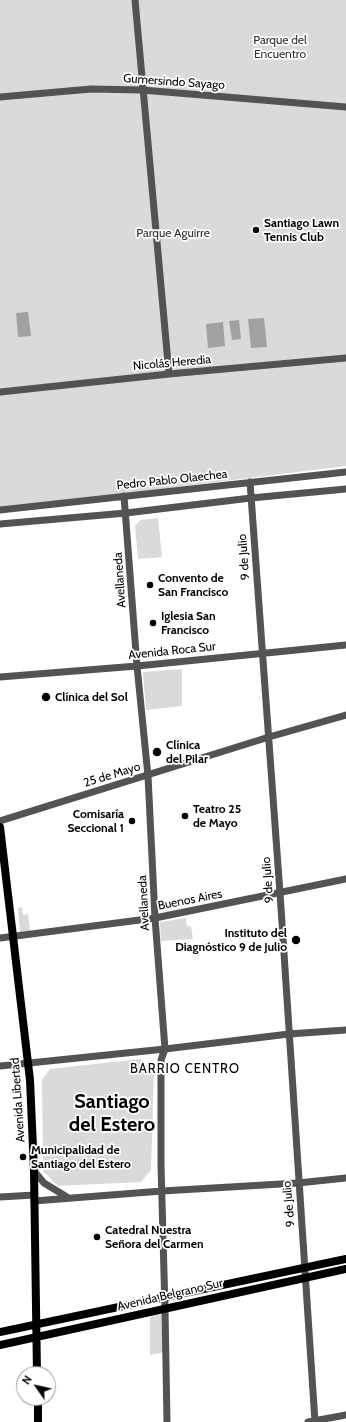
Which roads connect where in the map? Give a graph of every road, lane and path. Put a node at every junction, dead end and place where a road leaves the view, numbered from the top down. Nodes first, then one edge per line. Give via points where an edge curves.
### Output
1 (135, 0) edge
2 (142, 90) junction
3 (0, 97) edge
4 (346, 107) edge
5 (346, 358) edge
6 (169, 374) junction
7 (0, 392) edge
8 (346, 472) edge
9 (250, 482) junction
10 (346, 489) edge
11 (124, 496) junction
12 (251, 498) junction
13 (0, 510) edge
14 (126, 513) junction
15 (0, 524) edge
16 (346, 645) edge
17 (262, 653) junction
18 (137, 666) junction
19 (0, 677) edge
20 (346, 715) edge
21 (269, 737) junction
22 (148, 776) junction
23 (0, 821) edge
24 (0, 827) edge
25 (346, 879) edge
26 (280, 893) junction
27 (155, 918) junction
28 (14, 937) junction
29 (0, 938) edge
30 (346, 1030) edge
31 (289, 1034) junction
32 (165, 1049) junction
33 (28, 1063) junction
34 (0, 1066) edge
35 (34, 1171) junction
36 (346, 1178) edge
37 (298, 1183) junction
38 (162, 1191) junction
39 (0, 1197) edge
40 (67, 1197) junction
41 (34, 1198) junction
42 (346, 1259) edge
43 (305, 1267) junction
44 (346, 1269) edge
45 (306, 1277) junction
46 (165, 1297) junction
47 (165, 1309) junction
48 (36, 1326) junction
49 (0, 1332) edge
50 (36, 1338) junction
51 (0, 1346) edge
52 (37, 1366) edge
53 (38, 1406) edge
54 (346, 1415) edge
55 (38, 1422) edge
56 (167, 1422) edge
57 (313, 1422) edge

1 - 2 street
2 - 3 street, Gumersindo Sayago via 91,88
2 - 4 street, Gumersindo Sayago
2 - 6 street
5 - 6 street, Nicolás Heredia
6 - 7 street, Nicolás Heredia
8 - 9 street, Pedro Pablo Olaechea
9 - 11 street, Pedro Pablo Olaechea
9 - 12 street, 9 de Julio
10 - 12 street
11 - 13 street, Pedro Pablo Olaechea
11 - 14 street, Avellaneda
12 - 14 street
12 - 17 street, 9 de Julio
14 - 15 street
14 - 18 street, Avellaneda
16 - 17 street, Avenida Roca Sur
17 - 18 street, Avenida Roca Sur
17 - 21 street, 9 de Julio
18 - 19 street, Avenida Roca Sur
18 - 22 street, Avellaneda
20 - 21 street, 25 de Mayo
21 - 22 street, 25 de Mayo
21 - 26 street, 9 de Julio
22 - 23 street, 25 de Mayo
22 - 27 street, Avellaneda
24 - 28 main road, Avenida Libertad
25 - 26 street, Buenos Aires
26 - 27 street, Buenos Aires
26 - 31 street, 9 de Julio
27 - 28 street, Buenos Aires
27 - 32 street, Avellaneda
28 - 29 street, Buenos Aires
28 - 33 main road, Avenida Libertad
30 - 31 street
31 - 32 street
31 - 37 street, 9 de Julio
32 - 33 street
32 - 38 street, Avellaneda via 161,1060
33 - 34 street
33 - 35 main road, Avenida Libertad
35 - 40 street via 44,1183
35 - 41 main road, Avenida Libertad
36 - 37 street
37 - 38 street
37 - 43 street, 9 de Julio
38 - 40 street
38 - 46 street, Avellaneda
39 - 41 street
40 - 41 street
41 - 48 main road, Avenida Libertad
42 - 43 main road, Avenida Belgrano Sur
43 - 45 street, 9 de Julio
43 - 46 main road, Avenida Belgrano Sur
44 - 45 main road, Avenida Belgrano Sur
45 - 47 main road, Avenida Belgrano Sur
45 - 57 street, 9 de Julio
46 - 47 street, Avellaneda
46 - 48 main road, Avenida Belgrano Sur
47 - 50 main road, Avenida Belgrano Sur
47 - 56 street, Avellaneda
48 - 49 main road, Avenida Belgrano Sur
48 - 50 main road, Avenida Libertad
50 - 51 main road, Avenida Belgrano Sur
50 - 52 main road, Avenida Libertad
53 - 55 main road
54 - 57 street

